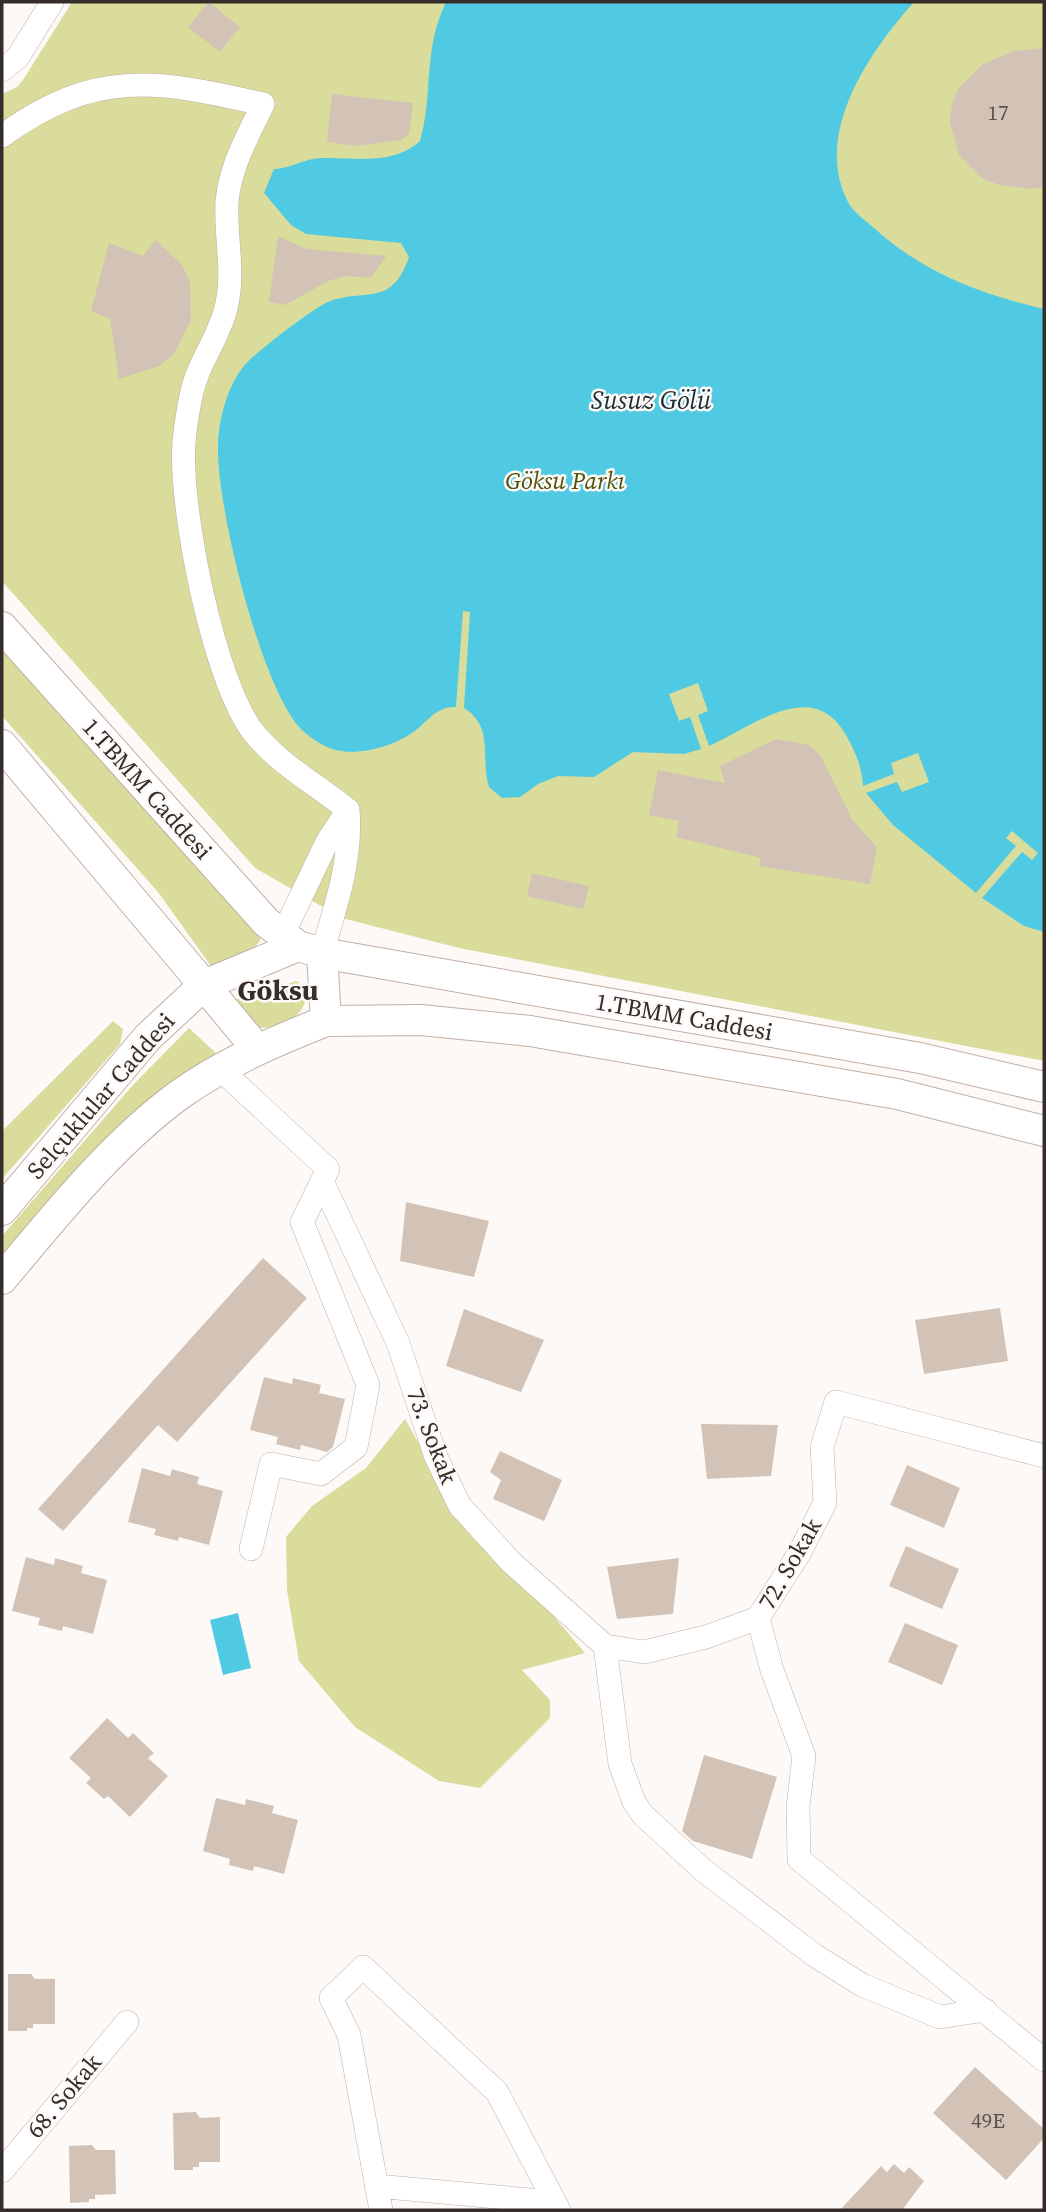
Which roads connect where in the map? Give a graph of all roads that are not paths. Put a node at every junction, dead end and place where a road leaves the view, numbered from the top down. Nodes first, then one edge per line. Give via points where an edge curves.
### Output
1 (52, 2) edge
2 (2, 70) edge
3 (2, 136) edge
4 (2, 627) edge
5 (2, 746) edge
6 (348, 810) junction
7 (301, 944) junction
8 (204, 985) junction
9 (326, 1021) junction
10 (257, 1049) junction
11 (220, 1069) junction
12 (1044, 1087) edge
13 (1044, 1131) edge
14 (322, 1181) junction
15 (2, 1210) edge
16 (2, 1279) edge
17 (1044, 1457) edge
18 (251, 1549) dead end
19 (758, 1618) junction
20 (605, 1646) junction
21 (985, 2010) junction
22 (127, 2022) dead end
23 (1044, 2060) edge
24 (2, 2171) edge
25 (376, 2186) junction
26 (554, 2207) edge
27 (381, 2210) edge

1 - 2 street via 18,57
3 - 6 street via 31,115 80,93 127,83 188,87 263,104 231,174 226,310 191,393 183,443 185,485 204,600 246,720 288,767
4 - 7 main road, 1.TBMM Caddesi via 253,908
5 - 8 main road
6 - 7 street via 327,842
6 - 7 street via 345,874
7 - 8 main road
7 - 9 main road
7 - 12 main road, 1.TBMM Caddesi via 920,1058
8 - 10 main road
8 - 15 main road, Selçuklular Caddesi via 148,1037
9 - 10 main road, Selçuklular Caddesi
9 - 13 main road, 1.TBMM Caddesi via 421,1020 530,1031 897,1094
10 - 11 main road, Selçuklular Caddesi
11 - 14 street, 73. Sokak via 328,1169
11 - 16 main road, Selçuklular Caddesi via 135,1132
14 - 18 street via 302,1222 368,1385 356,1447 321,1474 271,1464
14 - 20 street, 73. Sokak via 398,1343 436,1457 460,1506 511,1562
17 - 19 street, 72. Sokak via 836,1402 822,1447 825,1503
19 - 20 street, 72. Sokak via 706,1637 644,1651
19 - 21 street via 804,1756 799,1858
20 - 21 street via 620,1765 643,1815 703,1870 814,1955 862,1985 940,2017
21 - 23 street
22 - 24 street, 68. Sokak
25 - 26 street
25 - 26 street via 349,2035 331,1998 363,1967 496,2092
25 - 27 street

